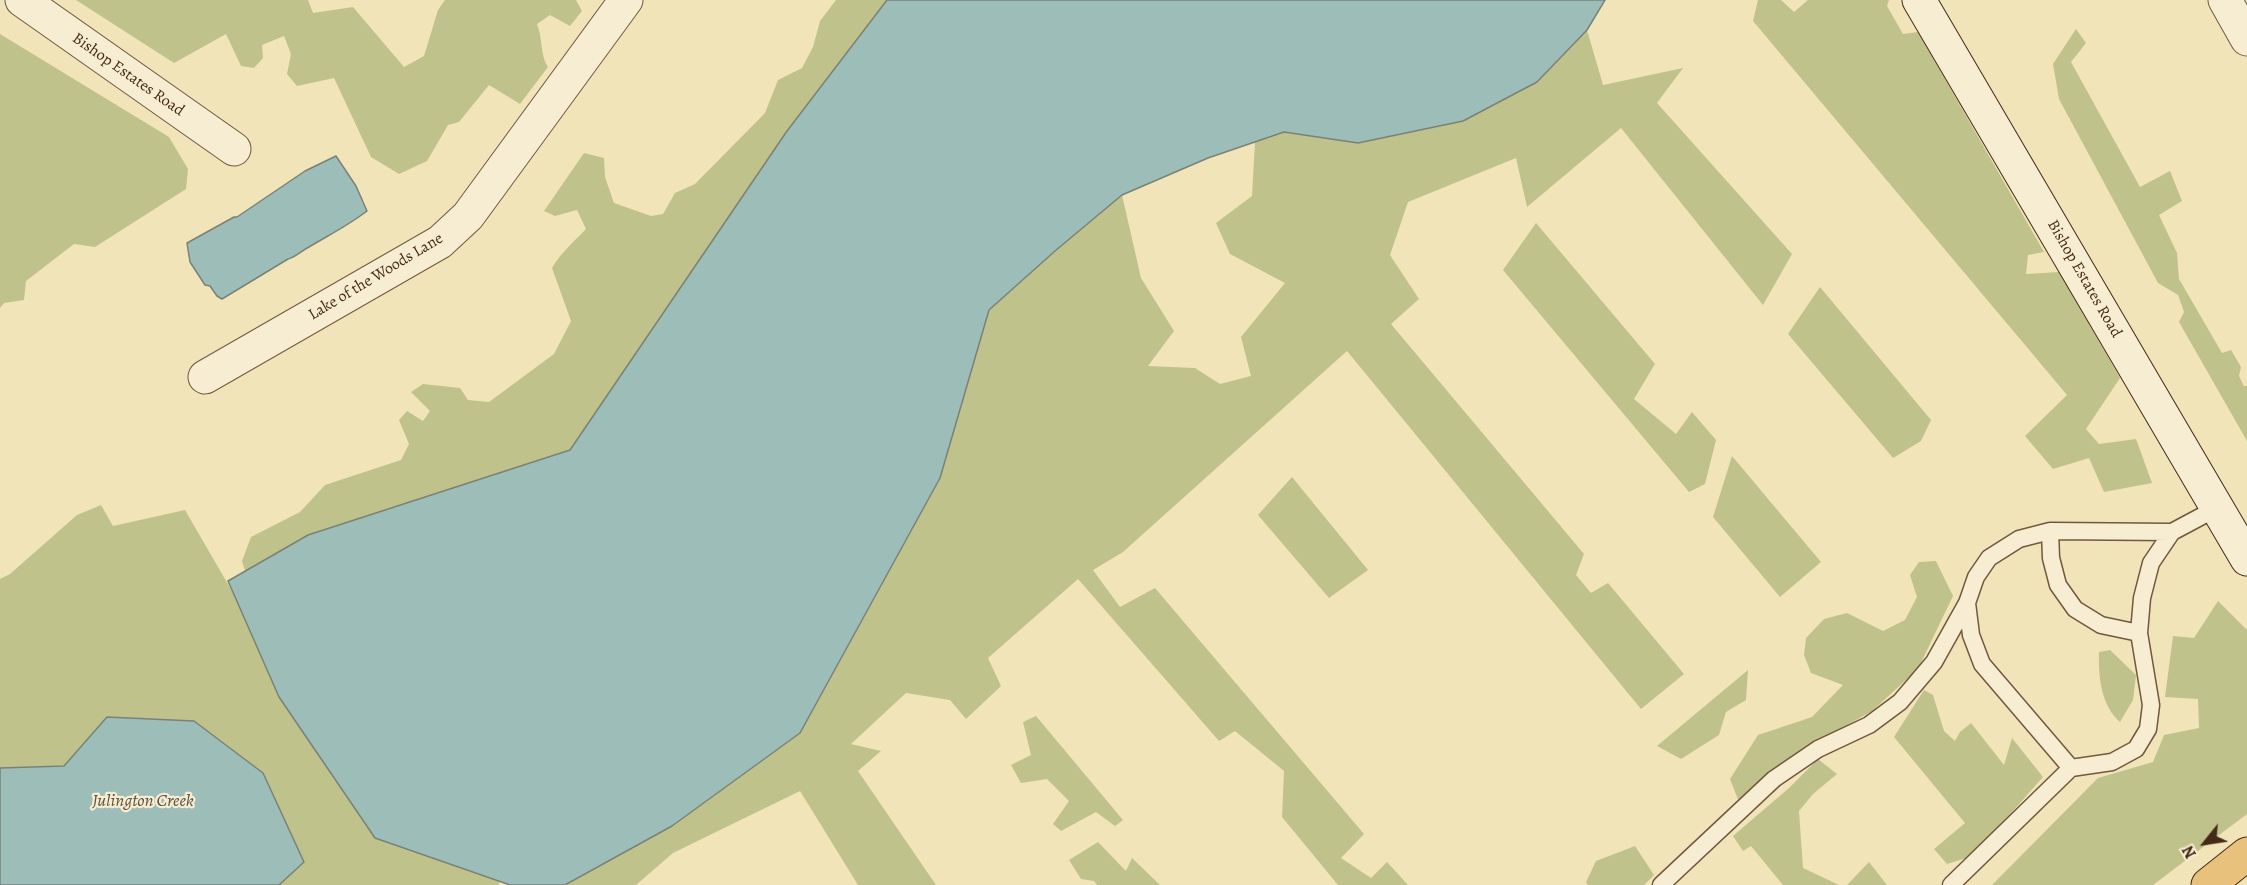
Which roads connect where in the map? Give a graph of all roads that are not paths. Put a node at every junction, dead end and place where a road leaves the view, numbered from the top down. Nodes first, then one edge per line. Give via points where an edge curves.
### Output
1 (22, 0) edge
2 (626, 0) edge
3 (1919, 0) edge
4 (2225, 0) edge
5 (2247, 39) edge
6 (234, 149) dead end
7 (205, 377) dead end
8 (2217, 508) junction
9 (2050, 531) junction
10 (2172, 532) junction
11 (2244, 548) edge
12 (1967, 603) junction
13 (2139, 633) junction
14 (2071, 768) junction
15 (2247, 854) edge
16 (1661, 885) edge
17 (1951, 885) edge
18 (2208, 885) edge

1 - 6 street, Bishop Estates Road
2 - 7 street, Lake of the Woods Lane via 468,216 440,242
3 - 8 street, Bishop Estates Road
4 - 5 street
8 - 10 lane
8 - 11 street, Bishop Estates Road
9 - 10 lane
9 - 12 lane via 2019,539 1989,558 1976,577
9 - 13 lane via 2058,585 2075,609 2101,626
10 - 13 lane via 2151,563
12 - 14 lane via 1971,635 1982,664
12 - 16 lane via 1934,662 1900,702 1869,725 1818,749 1774,779
13 - 14 lane via 2151,705 2148,729 2136,749 2112,762
14 - 17 lane
15 - 18 main road

